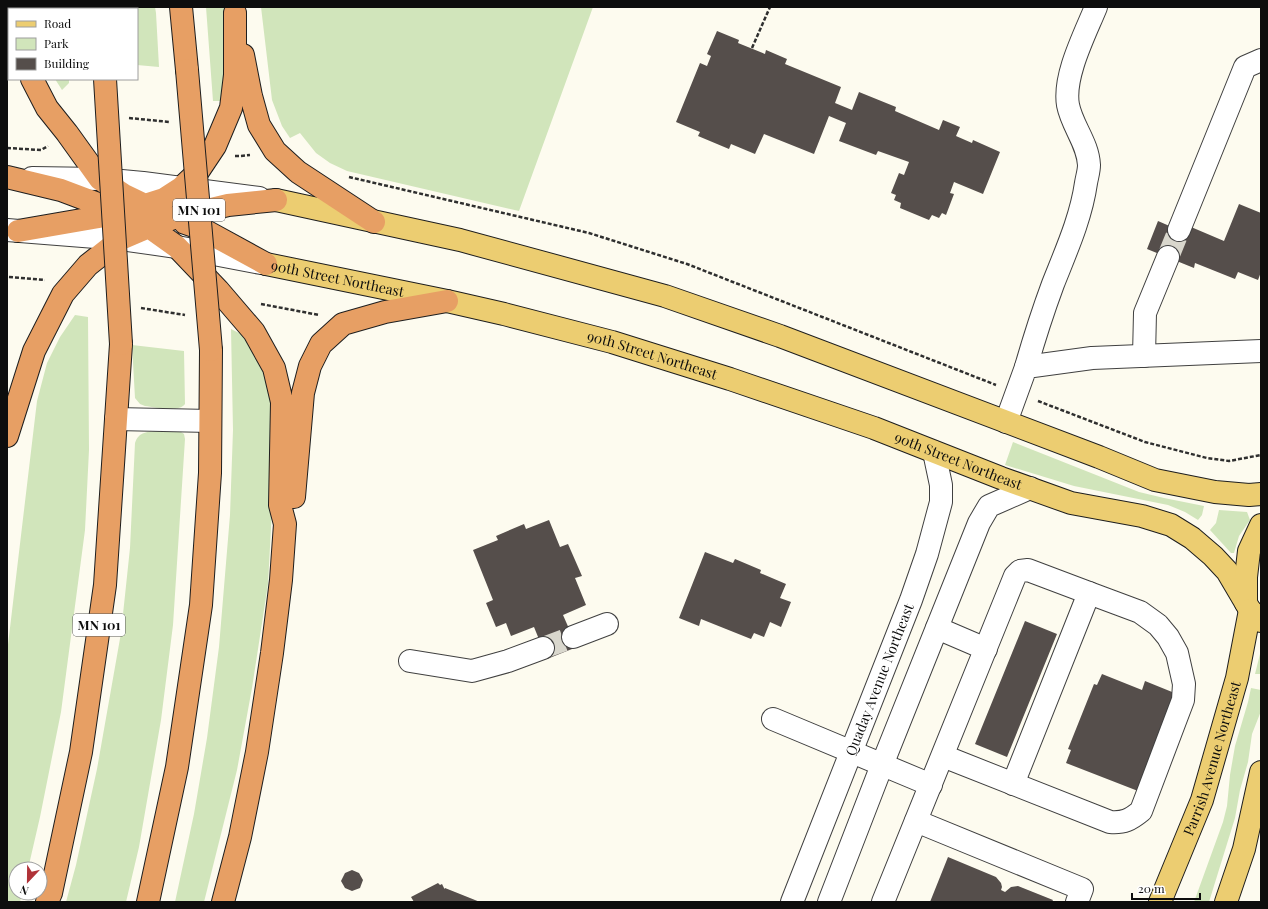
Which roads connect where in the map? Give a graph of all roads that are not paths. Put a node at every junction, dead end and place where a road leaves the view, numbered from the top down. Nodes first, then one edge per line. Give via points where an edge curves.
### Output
1 (181, 7) edge
2 (1096, 7) edge
3 (235, 10) edge
4 (1261, 60) edge
5 (33, 80) edge
6 (105, 80) edge
7 (7, 177) edge
8 (100, 179) junction
9 (181, 188) junction
10 (276, 200) junction
11 (145, 205) junction
12 (122, 212) junction
13 (174, 218) junction
14 (374, 222) junction
15 (149, 227) junction
16 (12, 230) edge
17 (1179, 230) tunnel mouth
18 (121, 238) junction
19 (176, 247) junction
20 (1168, 257) tunnel mouth
21 (266, 264) junction
22 (447, 301) junction
23 (1261, 351) edge
24 (1144, 356) junction
25 (1026, 367) junction
26 (116, 419) junction
27 (210, 421) junction
28 (1006, 422) junction
29 (7, 436) edge
30 (934, 452) junction
31 (1030, 488) junction
32 (1261, 494) edge
33 (285, 524) junction
34 (1261, 525) edge
35 (1089, 593) junction
36 (1252, 612) edge
37 (606, 624) dead end
38 (937, 628) junction
39 (573, 637) tunnel mouth
40 (543, 648) tunnel mouth
41 (986, 649) junction
42 (410, 662) dead end
43 (773, 719) dead end
44 (851, 752) junction
45 (943, 756) junction
46 (882, 765) junction
47 (1261, 772) edge
48 (1013, 784) junction
49 (931, 785) junction
50 (916, 822) junction
51 (48, 902) edge
52 (148, 902) edge
53 (223, 902) edge
54 (792, 902) edge
55 (829, 902) edge
56 (883, 902) edge
57 (1077, 902) edge
58 (1160, 902) edge
59 (1226, 902) edge

1 - 27 highway, MN 101, bridge via 212,350
2 - 25 street via 1068,82 1068,105 1084,142 1089,165 1084,200 1042,314
3 - 9 highway via 235,75 230,108 215,146 197,173
3 - 14 highway via 259,125 275,152 298,172
4 - 17 street via 1245,67
5 - 8 highway via 47,108
6 - 26 highway, MN 101, bridge via 120,344
7 - 8 street
7 - 12 highway via 61,190
8 - 9 street
8 - 11 highway
9 - 10 street
9 - 11 highway via 164,199
10 - 13 highway via 228,205
10 - 14 main road
11 - 12 highway
11 - 13 highway
12 - 15 highway
12 - 16 highway
13 - 15 highway
13 - 21 highway via 202,229
14 - 28 main road via 460,240 665,296 780,336
15 - 18 highway
15 - 19 highway
16 - 18 street, 90th Street Northeast
18 - 19 street, 90th Street Northeast
18 - 29 highway via 88,265 63,294 34,351
19 - 21 street, 90th Street Northeast
19 - 33 highway via 254,332 274,368 282,402 280,505
20 - 24 street via 1145,313
21 - 22 main road, 90th Street Northeast
22 - 30 main road, 90th Street Northeast via 634,349 874,428
22 - 33 highway via 385,312 343,324 321,344 310,366 303,393 293,506
23 - 24 street
24 - 25 street via 1092,358
25 - 28 street
26 - 27 street
26 - 51 highway, MN 101 via 105,585 81,752
27 - 52 highway, MN 101 via 210,473 201,605 177,767
28 - 32 main road via 1156,480 1215,492
30 - 31 main road, 90th Street Northeast
30 - 44 street, Quaday Avenue Northeast via 941,485 941,502 929,546 911,600
31 - 36 main road, 90th Street Northeast via 1071,503 1142,516 1171,525 1192,538 1227,571
31 - 38 street via 989,506 979,523
33 - 53 highway via 281,580 257,752 240,837
34 - 36 main road, Parrish Avenue Northeast via 1249,551 1246,577
35 - 41 street via 1028,570 1020,571 1015,576
35 - 48 street
35 - 48 street via 1140,612 1158,624 1177,653 1184,684 1183,700 1141,811 1133,818 1120,823 1110,822
36 - 58 main road, Parrish Avenue Northeast via 1237,678 1202,800
37 - 39 street
38 - 41 street
38 - 46 street
40 - 42 street via 508,662 472,670
41 - 45 street
43 - 44 street
44 - 46 street
44 - 54 street, Quaday Avenue Northeast
45 - 48 street
45 - 49 street
46 - 49 street
46 - 55 street
47 - 59 main road via 1244,848
49 - 50 street
50 - 56 street
50 - 57 street via 1082,889

